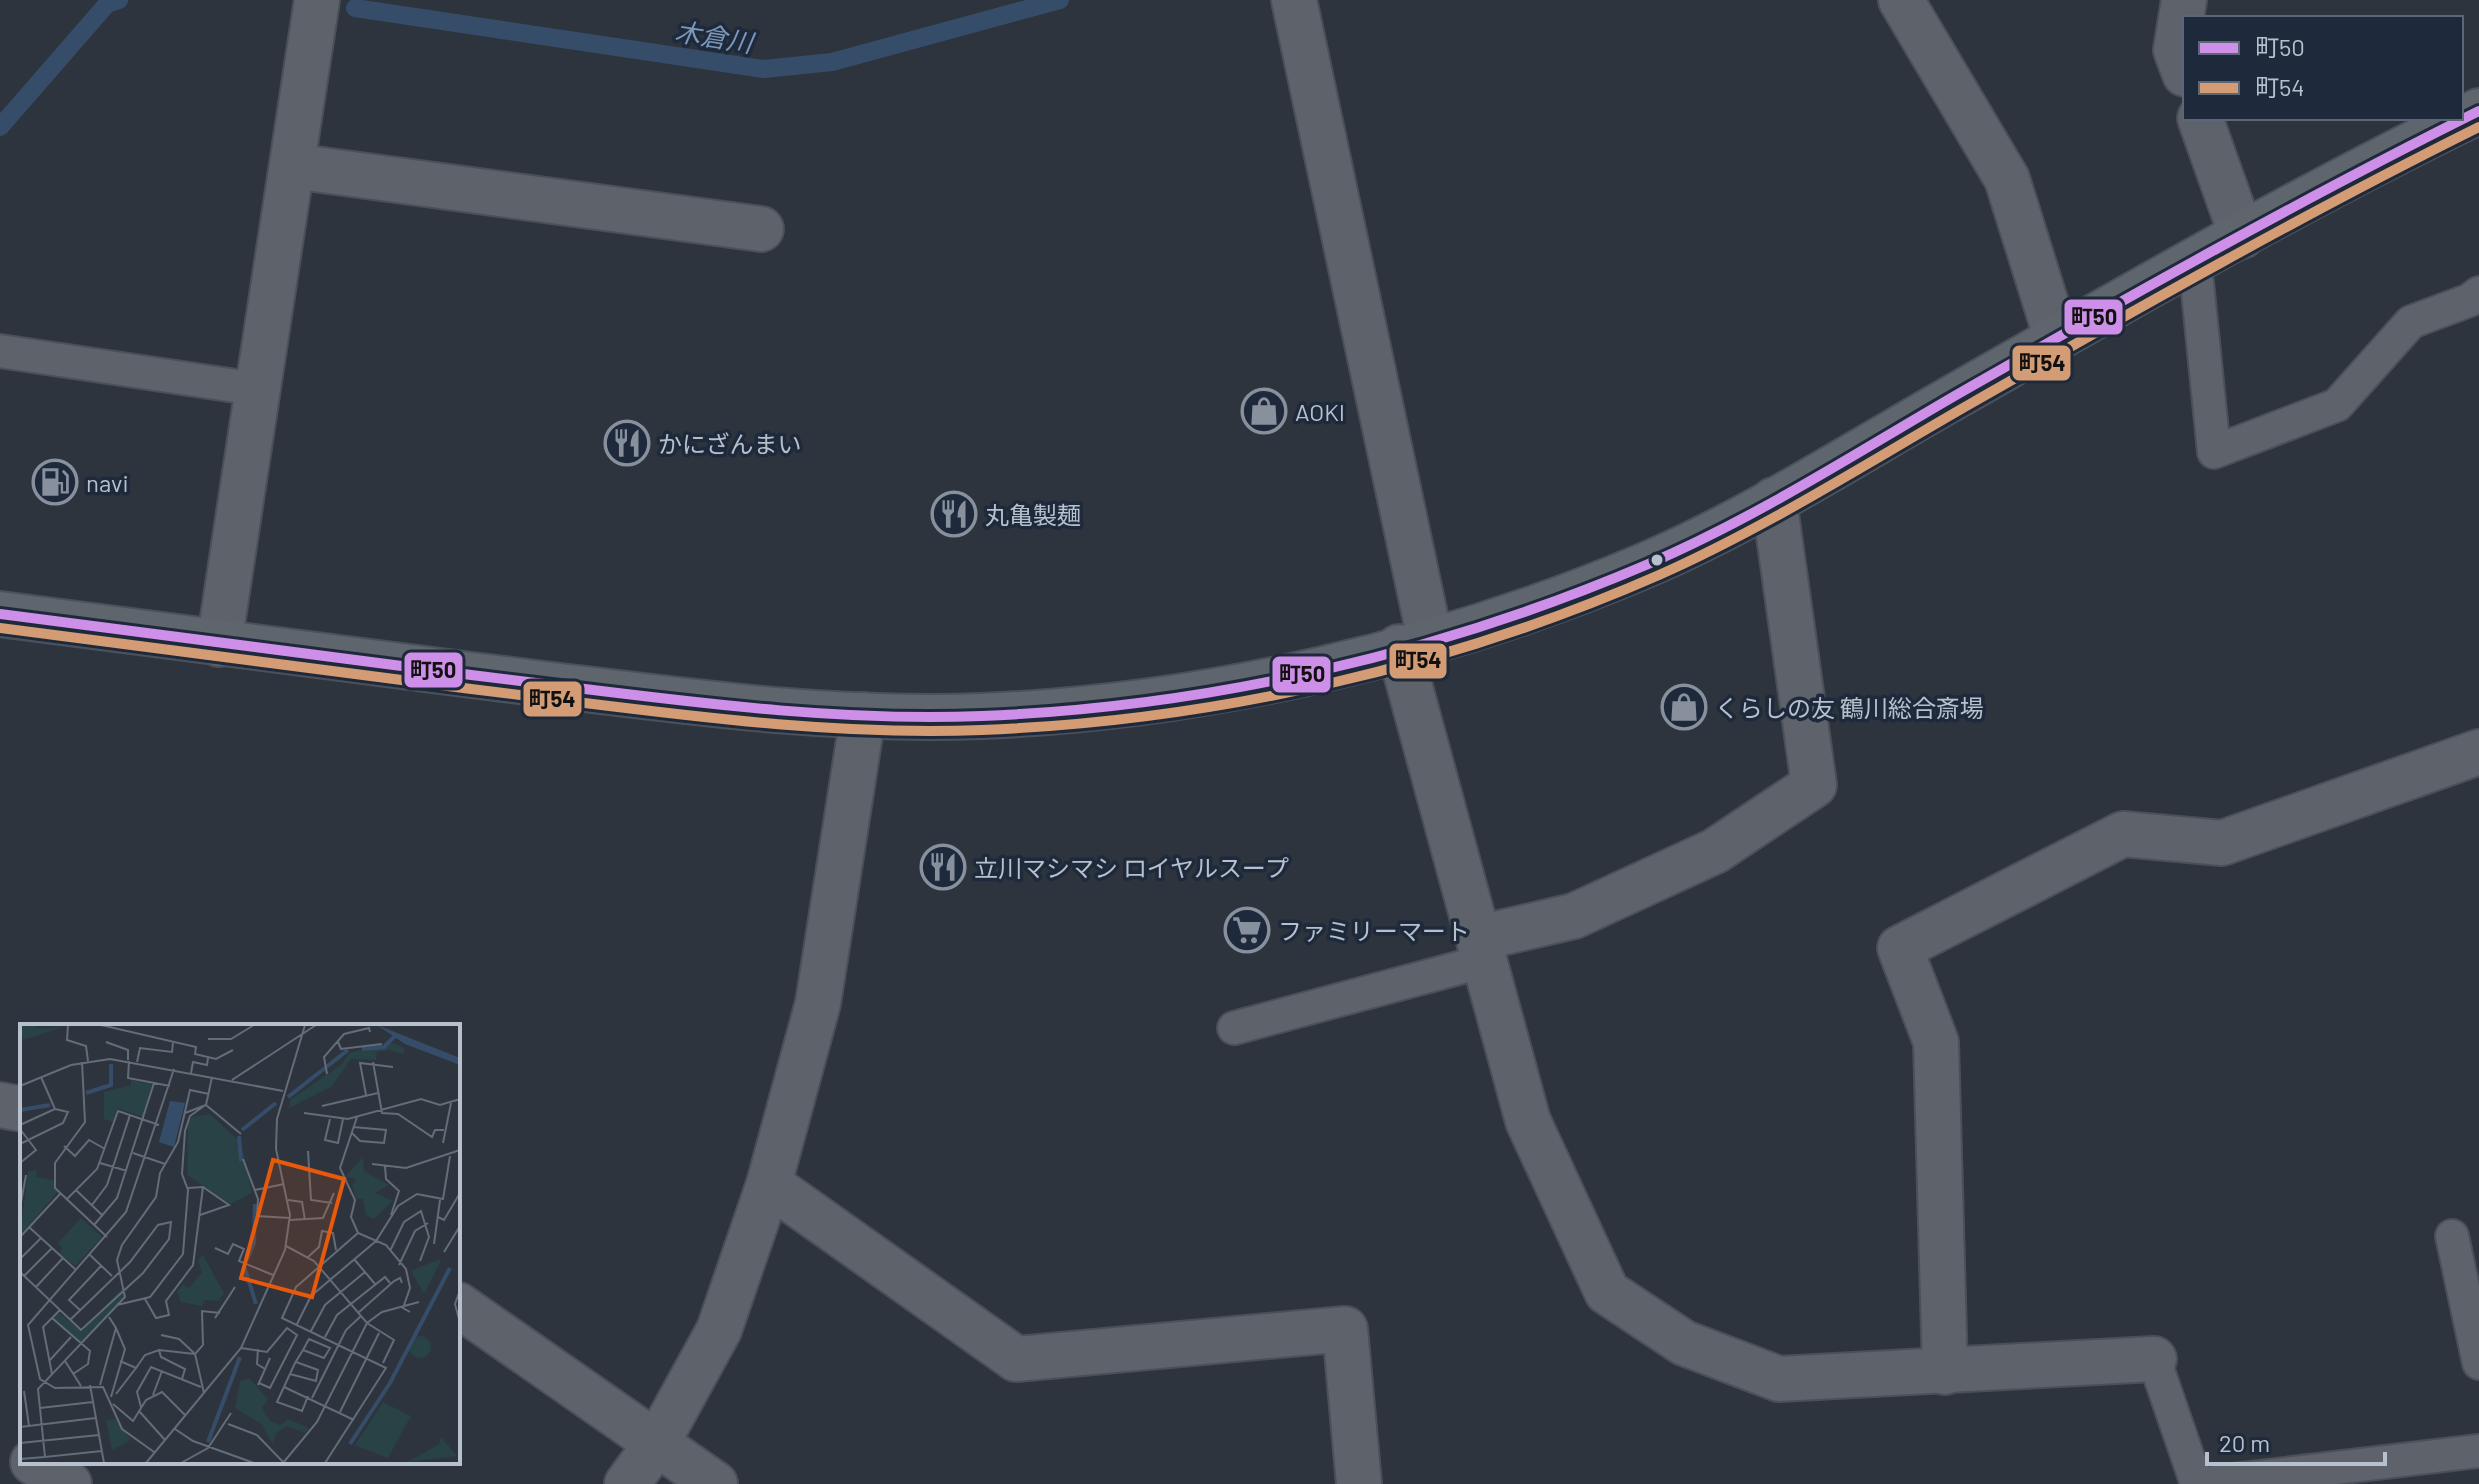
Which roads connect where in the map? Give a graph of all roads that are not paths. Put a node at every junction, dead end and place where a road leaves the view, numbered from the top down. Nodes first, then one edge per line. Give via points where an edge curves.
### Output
1 (317, 0) edge
2 (1294, 0) edge
3 (1901, 0) edge
4 (2184, 0) edge
5 (2183, 69) edge
6 (2201, 120) edge
7 (2462, 120) edge
8 (292, 166) junction
9 (761, 229) dead end
10 (2242, 236) junction
11 (2195, 262) junction
12 (2479, 293) edge
13 (2057, 339) junction
14 (0, 351) edge
15 (256, 389) junction
16 (1774, 500) junction
17 (0, 614) edge
18 (1414, 643) junction
19 (219, 644) junction
20 (863, 715) junction
21 (2479, 752) edge
22 (1482, 950) junction
23 (1234, 1028) dead end
24 (0, 1105) edge
25 (20, 1109) edge
26 (769, 1184) junction
27 (2452, 1236) dead end
28 (460, 1306) edge
29 (2154, 1359) joint
30 (2479, 1363) edge
31 (1945, 1372) junction
32 (657, 1443) junction
33 (0, 1449) edge
34 (2479, 1451) edge
35 (20, 1456) edge
36 (36, 1464) edge
37 (69, 1484) edge
38 (627, 1484) edge
39 (715, 1484) edge
40 (1359, 1484) edge
41 (2198, 1484) edge

1 - 8 street
2 - 18 street
3 - 13 street via 2007,179
4 - 5 street via 2176,50
6 - 10 street
7 - 10 main road
8 - 9 street
8 - 15 street
10 - 11 main road
11 - 12 lane via 2214,452 2337,405 2411,322
11 - 13 main road
13 - 16 main road
14 - 15 lane
15 - 19 street
16 - 18 main road via 1649,564 1496,621
16 - 22 street via 1814,785 1715,851 1574,916
17 - 19 main road
18 - 20 main road via 1277,679 1160,699 978,716
18 - 22 street
19 - 20 main road via 730,706
20 - 26 street via 818,1003
21 - 31 street via 2222,843 2123,834 1900,948 1936,1042
22 - 23 lane
22 - 31 street via 1528,1121 1607,1292 1684,1343 1779,1379
24 - 25 street
26 - 32 street via 719,1330
26 - 40 street via 1016,1359 1345,1329
27 - 30 lane
28 - 32 street
29 - 31 street
29 - 41 lane
32 - 38 street
32 - 39 street
33 - 35 street
34 - 41 lane
36 - 37 street

